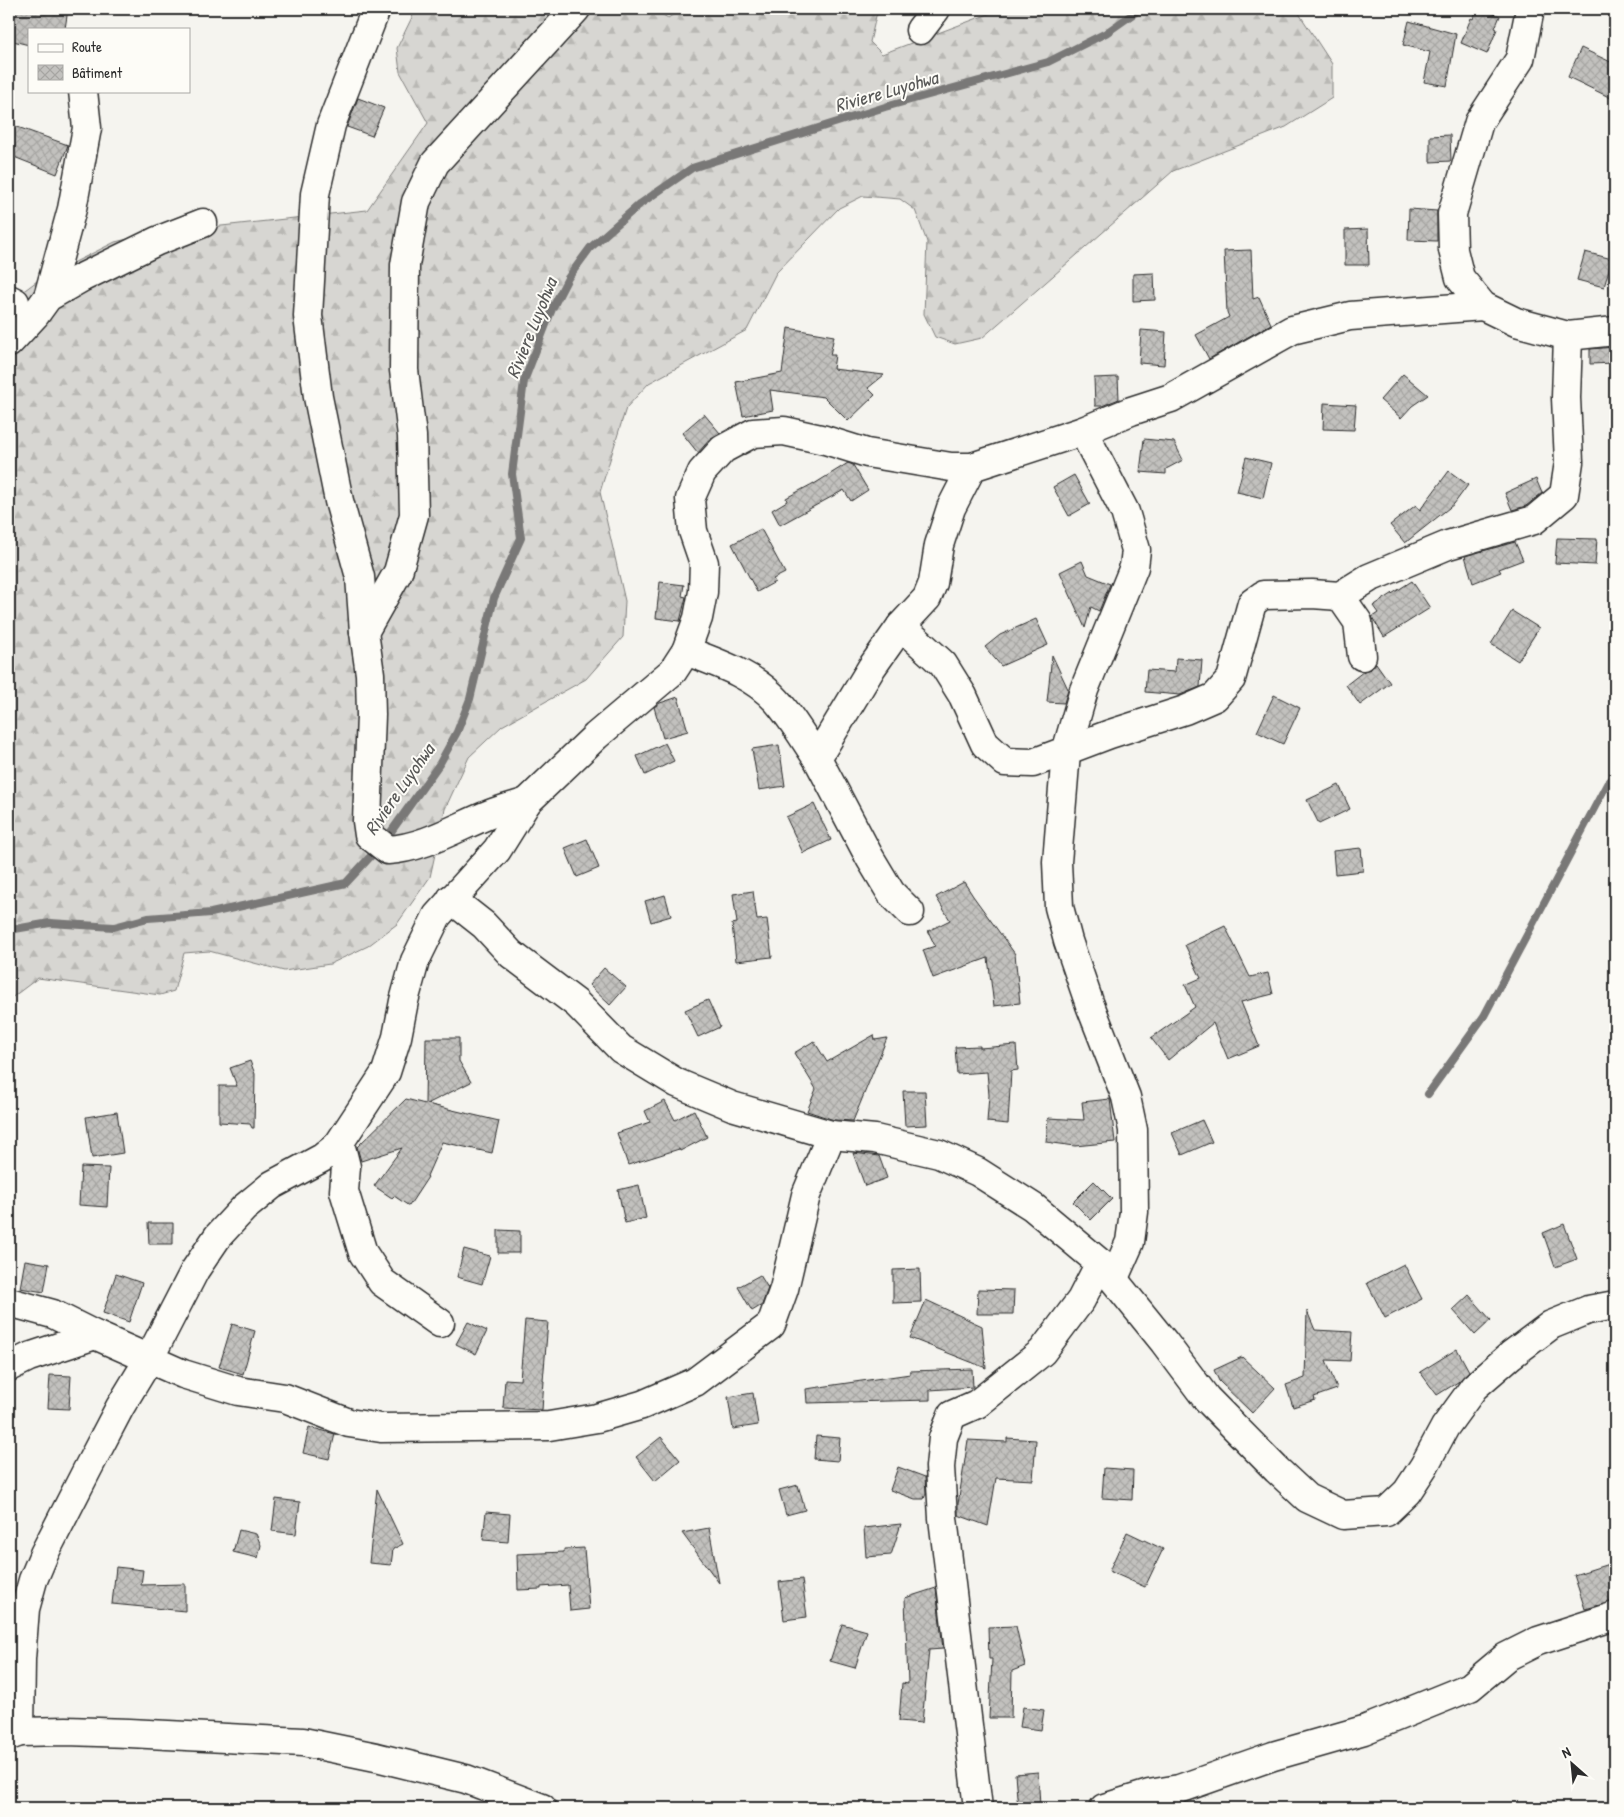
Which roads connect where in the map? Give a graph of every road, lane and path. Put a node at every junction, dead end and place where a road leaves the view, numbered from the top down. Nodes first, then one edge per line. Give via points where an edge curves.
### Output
1 (376, 9) edge
2 (576, 9) edge
3 (1530, 9) edge
4 (83, 92) edge
5 (203, 223) dead end
6 (48, 298) junction
7 (1483, 306) junction
8 (1615, 331) edge
9 (1568, 336) junction
10 (9, 343) edge
11 (1084, 431) junction
12 (972, 467) junction
13 (1340, 596) junction
14 (901, 626) junction
15 (364, 632) junction
16 (686, 651) junction
17 (1362, 656) dead end
18 (1066, 752) junction
19 (817, 758) junction
20 (528, 802) junction
21 (451, 899) junction
22 (910, 912) dead end
23 (831, 1135) junction
24 (338, 1145) junction
25 (1107, 1271) junction
26 (9, 1302) edge
27 (1615, 1305) edge
28 (440, 1322) dead end
29 (95, 1335) junction
30 (150, 1359) junction
31 (9, 1367) edge
32 (1615, 1616) edge
33 (14, 1734) edge
34 (1178, 1799) edge
35 (542, 1808) edge
36 (978, 1808) edge
37 (1104, 1808) edge

1 - 15 street via 331,126 315,194 308,316 318,397 339,501 360,576
2 - 15 street via 435,163 416,202 404,275 404,370 412,436 414,516 398,572
3 - 7 street via 1520,59 1479,122 1452,214 1453,250 1460,278
4 - 6 street via 87,128 72,209
5 - 6 street via 148,245
6 - 10 street
7 - 9 street via 1516,322
7 - 11 street via 1350,316 1292,330 1171,398
8 - 9 street
9 - 13 street via 1569,462 1564,495 1534,520 1448,545 1368,578
11 - 12 street
11 - 18 street via 1125,512 1136,550 1134,567 1084,690
12 - 14 street via 939,544 933,583 927,598
12 - 16 street via 951,467 867,453 784,430 753,433 723,449 702,472 690,499 693,531 704,563 698,618
13 - 17 street via 1358,622
13 - 18 street via 1263,595 1252,603 1231,679 1215,697
14 - 18 street via 943,664 964,696 985,744 1005,762 1033,763
14 - 19 street
15 - 20 street via 371,715 367,821 378,843 400,849 418,845 490,814
16 - 19 street via 750,679 777,700
16 - 20 street via 673,670 596,736
18 - 25 street via 1057,862 1059,907 1090,1005 1126,1097 1133,1130 1134,1212 1130,1242
19 - 22 street via 891,893
20 - 21 street via 497,850
21 - 23 street via 484,925 511,954 576,1003 621,1049 677,1083 732,1106
21 - 24 street via 437,916 415,961 386,1072
23 - 25 street via 875,1140 939,1154 978,1172 1033,1207
23 - 30 street via 806,1195 784,1289 770,1324 695,1382 642,1404 596,1418 549,1426 382,1428 349,1423 285,1398 238,1391 183,1374
24 - 28 street via 346,1167 344,1192 363,1253 382,1282
24 - 30 street via 322,1158 272,1185 244,1208 218,1236 195,1270
25 - 27 street via 1206,1398 1307,1498 1343,1515 1386,1512 1407,1492 1445,1426 1474,1387 1511,1355 1551,1326 1588,1310
25 - 36 street via 1042,1352 977,1404 952,1415 943,1438 940,1467 944,1518
26 - 29 street via 52,1314
29 - 30 street
29 - 31 street via 29,1356
30 - 33 street via 103,1438 33,1580 25,1609
32 - 34 street via 1538,1641 1506,1657 1470,1687 1364,1730 1273,1756
33 - 35 street via 111,1732 303,1742 466,1780
34 - 37 street via 1149,1794

